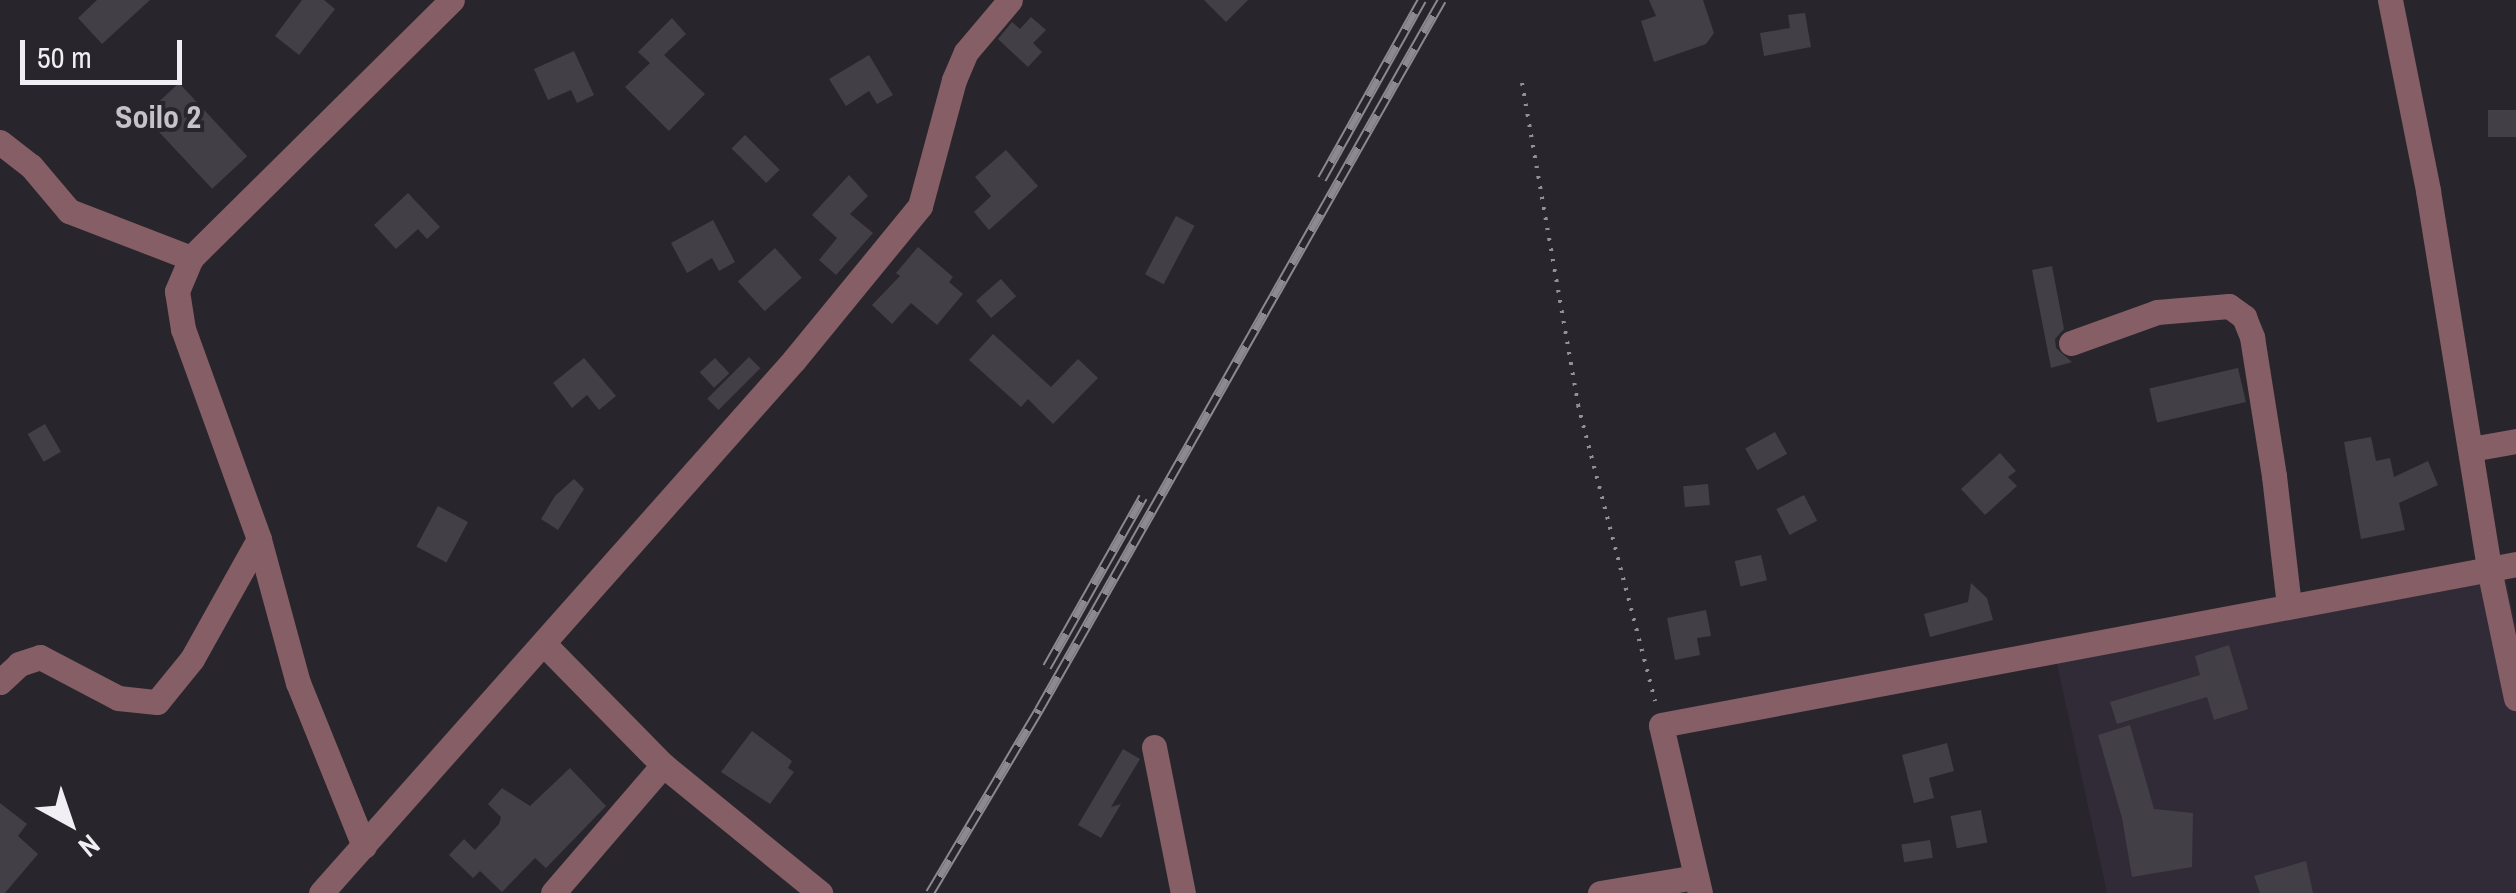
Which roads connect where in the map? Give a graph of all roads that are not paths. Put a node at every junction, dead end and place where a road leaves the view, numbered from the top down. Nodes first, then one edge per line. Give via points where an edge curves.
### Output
1 (452, 0) edge
2 (1010, 0) edge
3 (2390, 0) edge
4 (0, 142) edge
5 (191, 258) junction
6 (2071, 344) dead end
7 (2516, 441) edge
8 (2471, 449) junction
9 (258, 538) junction
10 (2516, 564) edge
11 (2489, 569) junction
12 (2289, 606) junction
13 (545, 645) junction
14 (0, 682) edge
15 (2516, 698) edge
16 (1154, 748) dead end
17 (664, 765) junction
18 (364, 846) junction
19 (1698, 885) edge
20 (321, 893) edge
21 (553, 893) edge
22 (820, 893) edge
23 (1183, 893) edge
24 (1600, 893) edge

1 - 5 street
2 - 13 street via 966,52 920,206
3 - 8 street
4 - 5 street via 31,166 68,211
5 - 9 street via 177,291 183,329
6 - 12 street via 2157,312 2228,306 2244,317 2274,476
7 - 8 street
8 - 11 street
9 - 14 street via 192,659 157,702 118,698 40,657 19,664
9 - 18 street via 298,684
10 - 11 street
11 - 12 street
11 - 15 street
12 - 19 street via 1662,726
13 - 17 street
13 - 18 street
16 - 23 street
17 - 21 street
17 - 22 street
18 - 20 street
19 - 24 street

